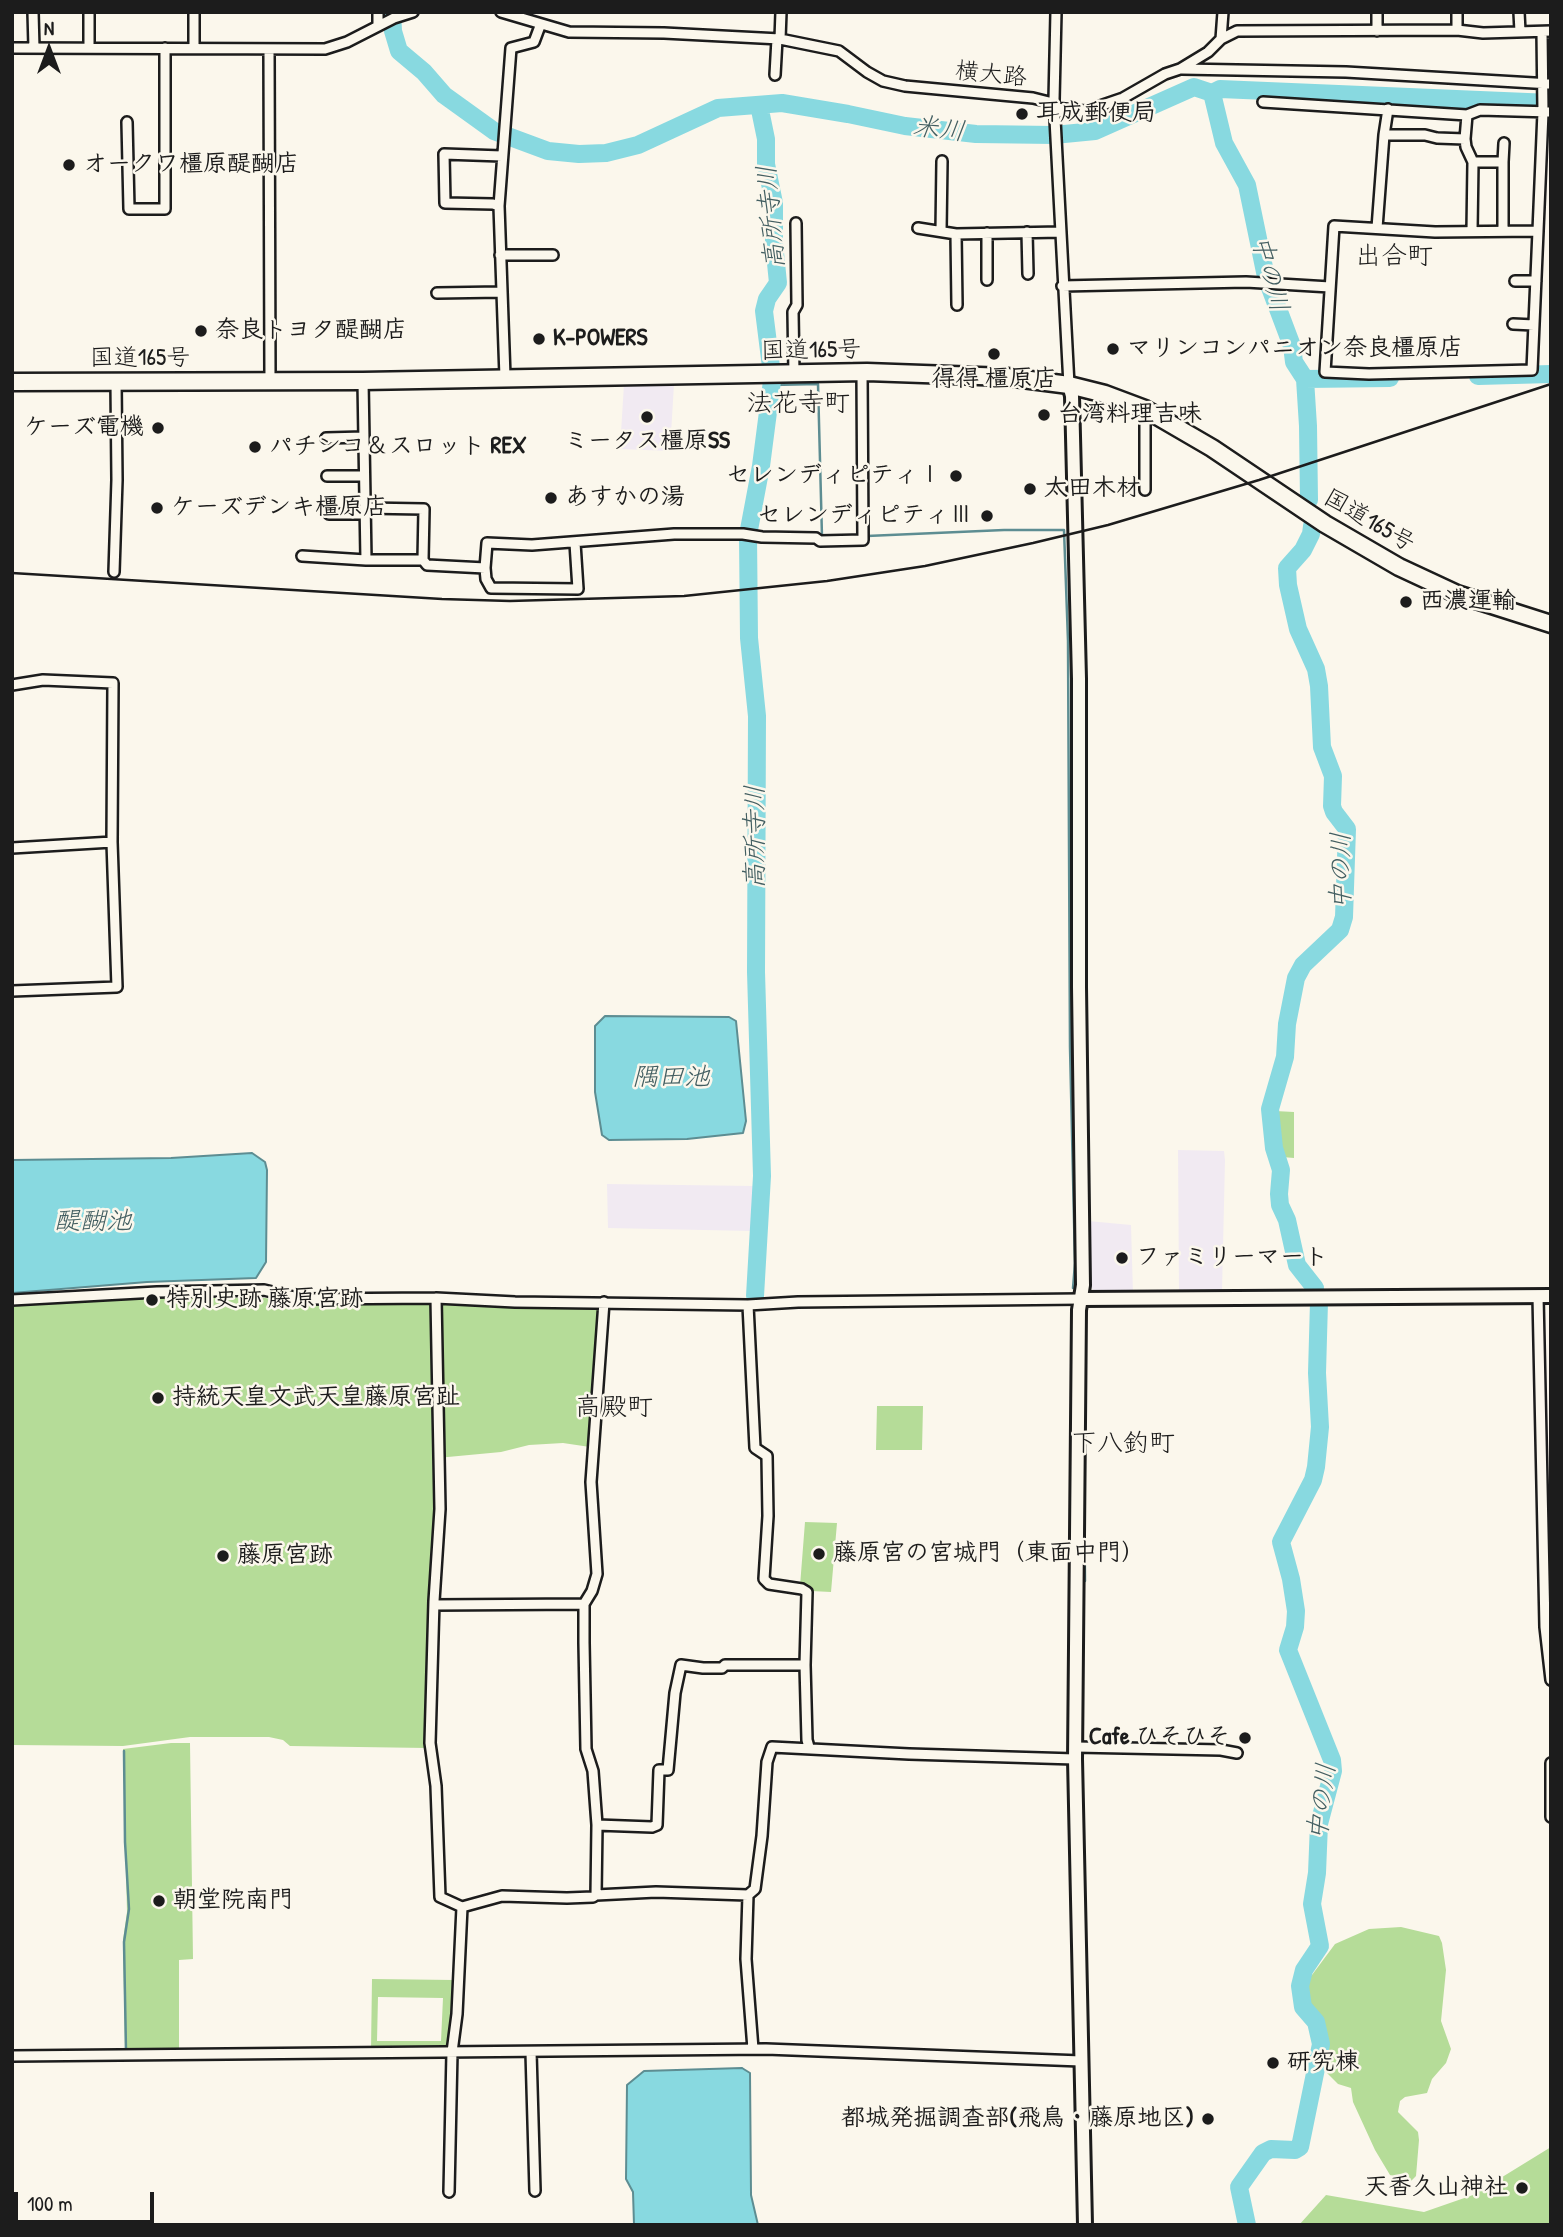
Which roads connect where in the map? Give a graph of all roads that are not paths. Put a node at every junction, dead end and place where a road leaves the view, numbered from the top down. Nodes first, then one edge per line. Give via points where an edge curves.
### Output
1 (33, 12) edge
2 (89, 12) edge
3 (194, 12) edge
4 (378, 12) edge
5 (413, 12) edge
6 (501, 12) edge
7 (781, 12) edge
8 (1056, 12) edge
9 (1223, 12) edge
10 (1377, 12) edge
11 (1457, 12) edge
12 (1519, 12) edge
13 (511, 14) edge
14 (379, 25) junction
15 (540, 26) junction
16 (1457, 30) junction
17 (1377, 31) junction
18 (1547, 31) edge
19 (1520, 32) junction
20 (779, 39) junction
21 (1221, 39) junction
22 (89, 47) junction
23 (12, 48) edge
24 (34, 48) junction
25 (165, 48) junction
26 (194, 48) junction
27 (270, 49) junction
28 (1180, 69) junction
29 (775, 75) dead end
30 (1546, 85) edge
31 (1263, 102) dead end
32 (1055, 108) junction
33 (1388, 109) junction
34 (1545, 111) edge
35 (1467, 116) junction
36 (127, 122) dead end
37 (1384, 135) junction
38 (1465, 139) junction
39 (1504, 143) dead end
40 (502, 156) junction
41 (942, 161) dead end
42 (1473, 162) junction
43 (1503, 162) junction
44 (499, 206) junction
45 (796, 223) dead end
46 (918, 228) dead end
47 (1377, 228) junction
48 (1503, 230) junction
49 (941, 231) junction
50 (1472, 231) junction
51 (1538, 231) junction
52 (1027, 232) junction
53 (1061, 232) junction
54 (987, 233) junction
55 (956, 234) junction
56 (553, 255) dead end
57 (500, 256) junction
58 (1028, 274) dead end
59 (987, 280) dead end
60 (1515, 281) dead end
61 (1536, 281) junction
62 (1062, 286) junction
63 (1330, 287) junction
64 (501, 292) junction
65 (437, 293) dead end
66 (957, 305) dead end
67 (1513, 324) dead end
68 (1534, 325) junction
69 (862, 372) junction
70 (794, 374) junction
71 (505, 377) junction
72 (270, 380) junction
73 (363, 381) junction
74 (12, 382) edge
75 (116, 382) junction
76 (1069, 385) junction
77 (1145, 409) junction
78 (364, 437) junction
79 (326, 438) dead end
80 (327, 476) dead end
81 (364, 476) junction
82 (1145, 490) dead end
83 (365, 511) junction
84 (329, 514) dead end
85 (575, 543) junction
86 (302, 556) dead end
87 (366, 560) junction
88 (424, 560) junction
89 (485, 568) junction
90 (114, 572) dead end
91 (1551, 624) edge
92 (12, 685) edge
93 (112, 842) junction
94 (12, 848) edge
95 (12, 991) edge
96 (1544, 1296) edge
97 (436, 1298) junction
98 (1081, 1299) junction
99 (12, 1300) edge
100 (604, 1302) junction
101 (748, 1305) junction
102 (584, 1604) junction
103 (433, 1605) junction
104 (805, 1665) junction
105 (1551, 1680) edge
106 (810, 1748) junction
107 (1076, 1753) junction
108 (1237, 1753) dead end
109 (1551, 1763) edge
110 (1551, 1817) edge
111 (597, 1825) junction
112 (596, 1895) junction
113 (748, 1895) junction
114 (462, 1907) junction
115 (752, 2049) junction
116 (452, 2052) junction
117 (531, 2052) junction
118 (12, 2056) edge
119 (1082, 2060) junction
120 (535, 2191) dead end
121 (449, 2192) dead end
122 (1085, 2225) edge

1 - 24 street
2 - 22 street
3 - 26 street
4 - 14 street
5 - 14 street
6 - 13 street, 横大路
7 - 20 street
8 - 32 street
9 - 21 street
10 - 17 street
11 - 16 street
12 - 19 street
13 - 15 street, 横大路
14 - 27 street via 347,43 325,48
15 - 20 street, 横大路 via 569,32
15 - 40 street via 534,42 511,48
16 - 17 street, 横大路
16 - 19 street, 横大路
17 - 21 street, 横大路 via 1237,31
18 - 19 street, 横大路
18 - 30 street
20 - 29 street
20 - 32 street, 横大路 via 839,51 883,81 1033,98
21 - 28 street, 横大路
22 - 24 street
22 - 25 street
23 - 24 street
25 - 26 street
25 - 36 street via 165,209 129,209
26 - 27 street
27 - 72 street
28 - 30 street via 1346,72
28 - 32 street, 横大路 via 1085,111
30 - 34 street
31 - 33 street
32 - 53 street
33 - 35 street
33 - 37 street
34 - 35 street via 1480,110
34 - 51 street
35 - 38 street
37 - 38 street
37 - 47 street
38 - 42 street
39 - 43 street
40 - 44 street
40 - 44 street via 444,154 445,203
41 - 49 street
42 - 43 street
42 - 50 street
43 - 48 street
44 - 57 street
45 - 70 street
46 - 49 street
47 - 50 street
47 - 63 street via 1334,226
48 - 50 street
48 - 51 street
49 - 55 street
51 - 61 street
52 - 53 street
52 - 54 street
52 - 58 street
53 - 62 street
54 - 55 street
54 - 59 street
55 - 66 street
56 - 57 street
57 - 64 street
60 - 61 street
61 - 68 street
62 - 63 street via 1246,282
62 - 76 street
63 - 68 street via 1325,372 1532,370
64 - 65 street
64 - 71 street
67 - 68 street
69 - 70 highway, 国道165号
69 - 76 highway, 国道165号 via 1007,377
69 - 85 street via 863,540 661,535
70 - 71 highway, 国道165号
71 - 73 highway, 国道165号
72 - 73 highway, 国道165号
72 - 75 highway, 国道165号
73 - 78 street
74 - 75 highway, 国道165号
75 - 90 street
76 - 77 highway, 国道165号
76 - 98 street via 1079,679
77 - 82 street
77 - 91 highway, 国道165号 via 1399,567 1457,594
78 - 79 street
78 - 81 street
80 - 81 street
81 - 83 street
83 - 84 street
83 - 87 street
83 - 88 street via 424,509
85 - 89 street via 487,543
85 - 89 street via 578,589 491,588
86 - 87 street
87 - 88 street
88 - 89 street via 427,565
92 - 93 street via 43,680 113,684
93 - 94 street
93 - 95 street via 117,987
96 - 98 street
96 - 105 street via 1545,1627
97 - 99 street via 302,1299 264,1290
97 - 100 street
97 - 103 street via 440,1509
98 - 101 street
98 - 107 street
100 - 101 street
100 - 102 street via 592,1482 597,1574
101 - 104 street via 755,1448 767,1456 764,1579 807,1592
102 - 103 street
102 - 111 street via 586,1749 593,1771
103 - 114 street via 430,1743 440,1897
104 - 106 street
104 - 111 street via 681,1665 668,1770 659,1770 657,1825
106 - 107 street via 909,1754
106 - 113 street via 772,1747 755,1889
107 - 108 street via 1221,1749
107 - 119 street
109 - 110 street
111 - 112 street
112 - 113 street
112 - 114 street via 502,1896
113 - 115 street via 746,1959
114 - 116 street
115 - 117 street
115 - 119 street
116 - 117 street
116 - 118 street
116 - 121 street
117 - 120 street
119 - 122 street

